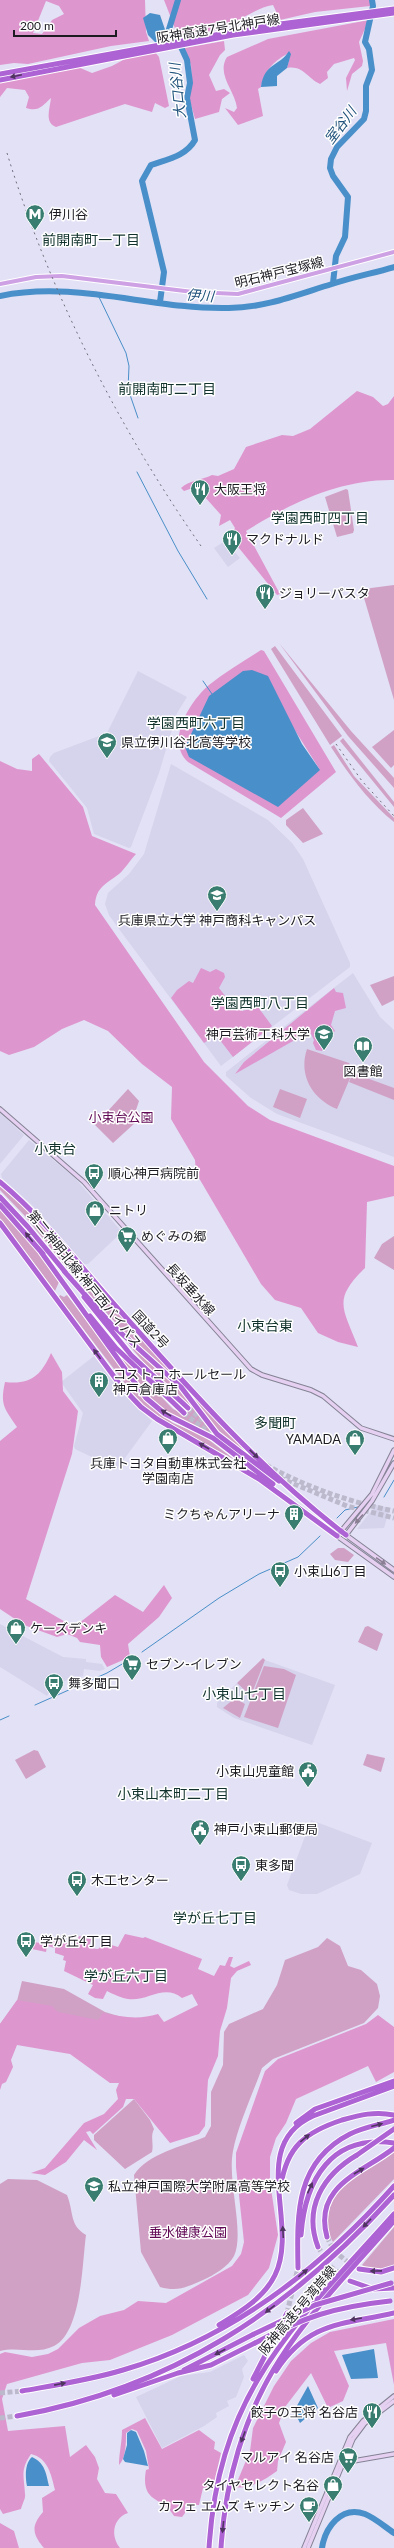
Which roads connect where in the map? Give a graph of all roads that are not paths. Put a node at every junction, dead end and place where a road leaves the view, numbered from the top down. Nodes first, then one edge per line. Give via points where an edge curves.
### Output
1 (394, 9) edge
2 (394, 13) edge
3 (362, 15) junction
4 (123, 53) junction
5 (0, 74) edge
6 (0, 80) edge
7 (394, 252) edge
8 (0, 284) edge
9 (0, 1109) edge
10 (0, 1182) edge
11 (0, 1197) edge
12 (0, 1205) edge
13 (0, 1223) edge
14 (41, 1252) junction
15 (64, 1271) junction
16 (394, 1439) edge
17 (394, 1450) edge
18 (394, 1463) edge
19 (296, 1494) junction
20 (296, 1504) junction
21 (343, 1533) junction
22 (337, 1536) junction
23 (394, 1570) edge
24 (394, 1577) edge
25 (394, 2080) edge
26 (394, 2086) edge
27 (394, 2115) edge
28 (394, 2120) edge
29 (394, 2129) edge
30 (394, 2143) edge
31 (394, 2148) edge
32 (278, 2169) junction
33 (394, 2186) edge
34 (394, 2195) edge
35 (280, 2197) junction
36 (394, 2214) edge
37 (394, 2222) edge
38 (327, 2237) tunnel mouth
39 (318, 2247) tunnel mouth
40 (394, 2268) edge
41 (359, 2269) tunnel mouth
42 (350, 2281) tunnel mouth
43 (393, 2284) edge
44 (392, 2300) edge
45 (287, 2313) tunnel mouth
46 (394, 2313) edge
47 (151, 2361) junction
48 (178, 2372) junction
49 (22, 2391) tunnel mouth
50 (394, 2396) edge
51 (258, 2401) junction
52 (394, 2401) edge
53 (47, 2411) junction
54 (17, 2416) tunnel mouth
55 (237, 2419) junction
56 (394, 2454) edge
57 (341, 2463) junction
58 (209, 2548) edge
59 (221, 2548) edge
60 (304, 2548) edge
61 (308, 2548) edge

1 - 3 highway, 阪神高速7号北神戸線
2 - 3 highway, 阪神高速7号北神戸線
3 - 4 highway, 阪神高速7号北神戸線
4 - 5 highway, 阪神高速7号北神戸線
4 -> 6 highway, 阪神高速7号北神戸線
7 - 8 main road, 明石神戸宝塚線 via 238,294 62,276
9 - 16 main road, 長坂垂水線 via 84,1182 251,1369 262,1375 311,1390 361,1428
10 -> 19 highway, 国道2号 via 37,1217 198,1398
11 - 15 highway, 第二神明北線;神戸西バイパス via 28,1226
14 -> 12 highway, 第二神明北線;神戸西バイパス
20 -> 13 highway via 259,1479 157,1420 141,1407 113,1376
14 - 15 highway, 第二神明北線;神戸西バイパス via 116,1348 186,1410 111,1332
20 -> 14 highway via 213,1438 165,1414 146,1398
15 - 19 highway via 111,1324 181,1387 217,1434
17 - 21 main road via 372,1494
18 -> 21 main road via 372,1501
19 - 21 highway, 国道2号
20 - 22 highway
21 - 22 main road
21 -> 23 main road
22 - 24 main road
25 - 32 highway via 315,2109 303,2117 284,2140
26 - 32 highway via 313,2116 301,2123 284,2145
35 -> 27 highway via 286,2163 296,2146 309,2134 364,2114
28 - 30 highway via 360,2130 336,2143 316,2164 302,2191 297,2221 298,2268 304,2206 310,2187 320,2171 334,2158 358,2145 372,2142
29 - 39 highway, bridge via 330,2176 316,2200 313,2229
38 -> 31 highway via 324,2224 325,2210 335,2191 352,2175
32 - 35 highway
47 -> 33 highway via 213,2332 277,2293 345,2237
34 -> 53 highway via 319,2270 260,2317 224,2340 181,2364 133,2385
47 -> 35 highway via 228,2320 266,2288 277,2270 283,2250
36 - 55 highway, 阪神高速5号湾岸線 via 283,2340 257,2378
37 - 51 highway, 阪神高速5号湾岸線 via 300,2331 280,2359
40 -> 41 highway via 381,2272
42 - 43 highway via 373,2289
43 -> 48 highway, bridge via 315,2305
44 - 48 highway, bridge via 344,2306 319,2313 211,2365
45 - 55 highway via 248,2389
46 -> 51 highway via 339,2323 313,2334 285,2360
49 -> 47 highway via 95,2378
48 - 53 highway via 104,2398
50 - 57 main road via 358,2426 346,2444
51 -> 59 highway, 阪神高速5号湾岸線 via 242,2438 231,2478
52 - 57 main road via 356,2433
53 - 54 highway
55 - 58 highway, 阪神高速5号湾岸線 via 219,2475
56 - 57 main road
57 - 60 main road
57 - 61 main road

